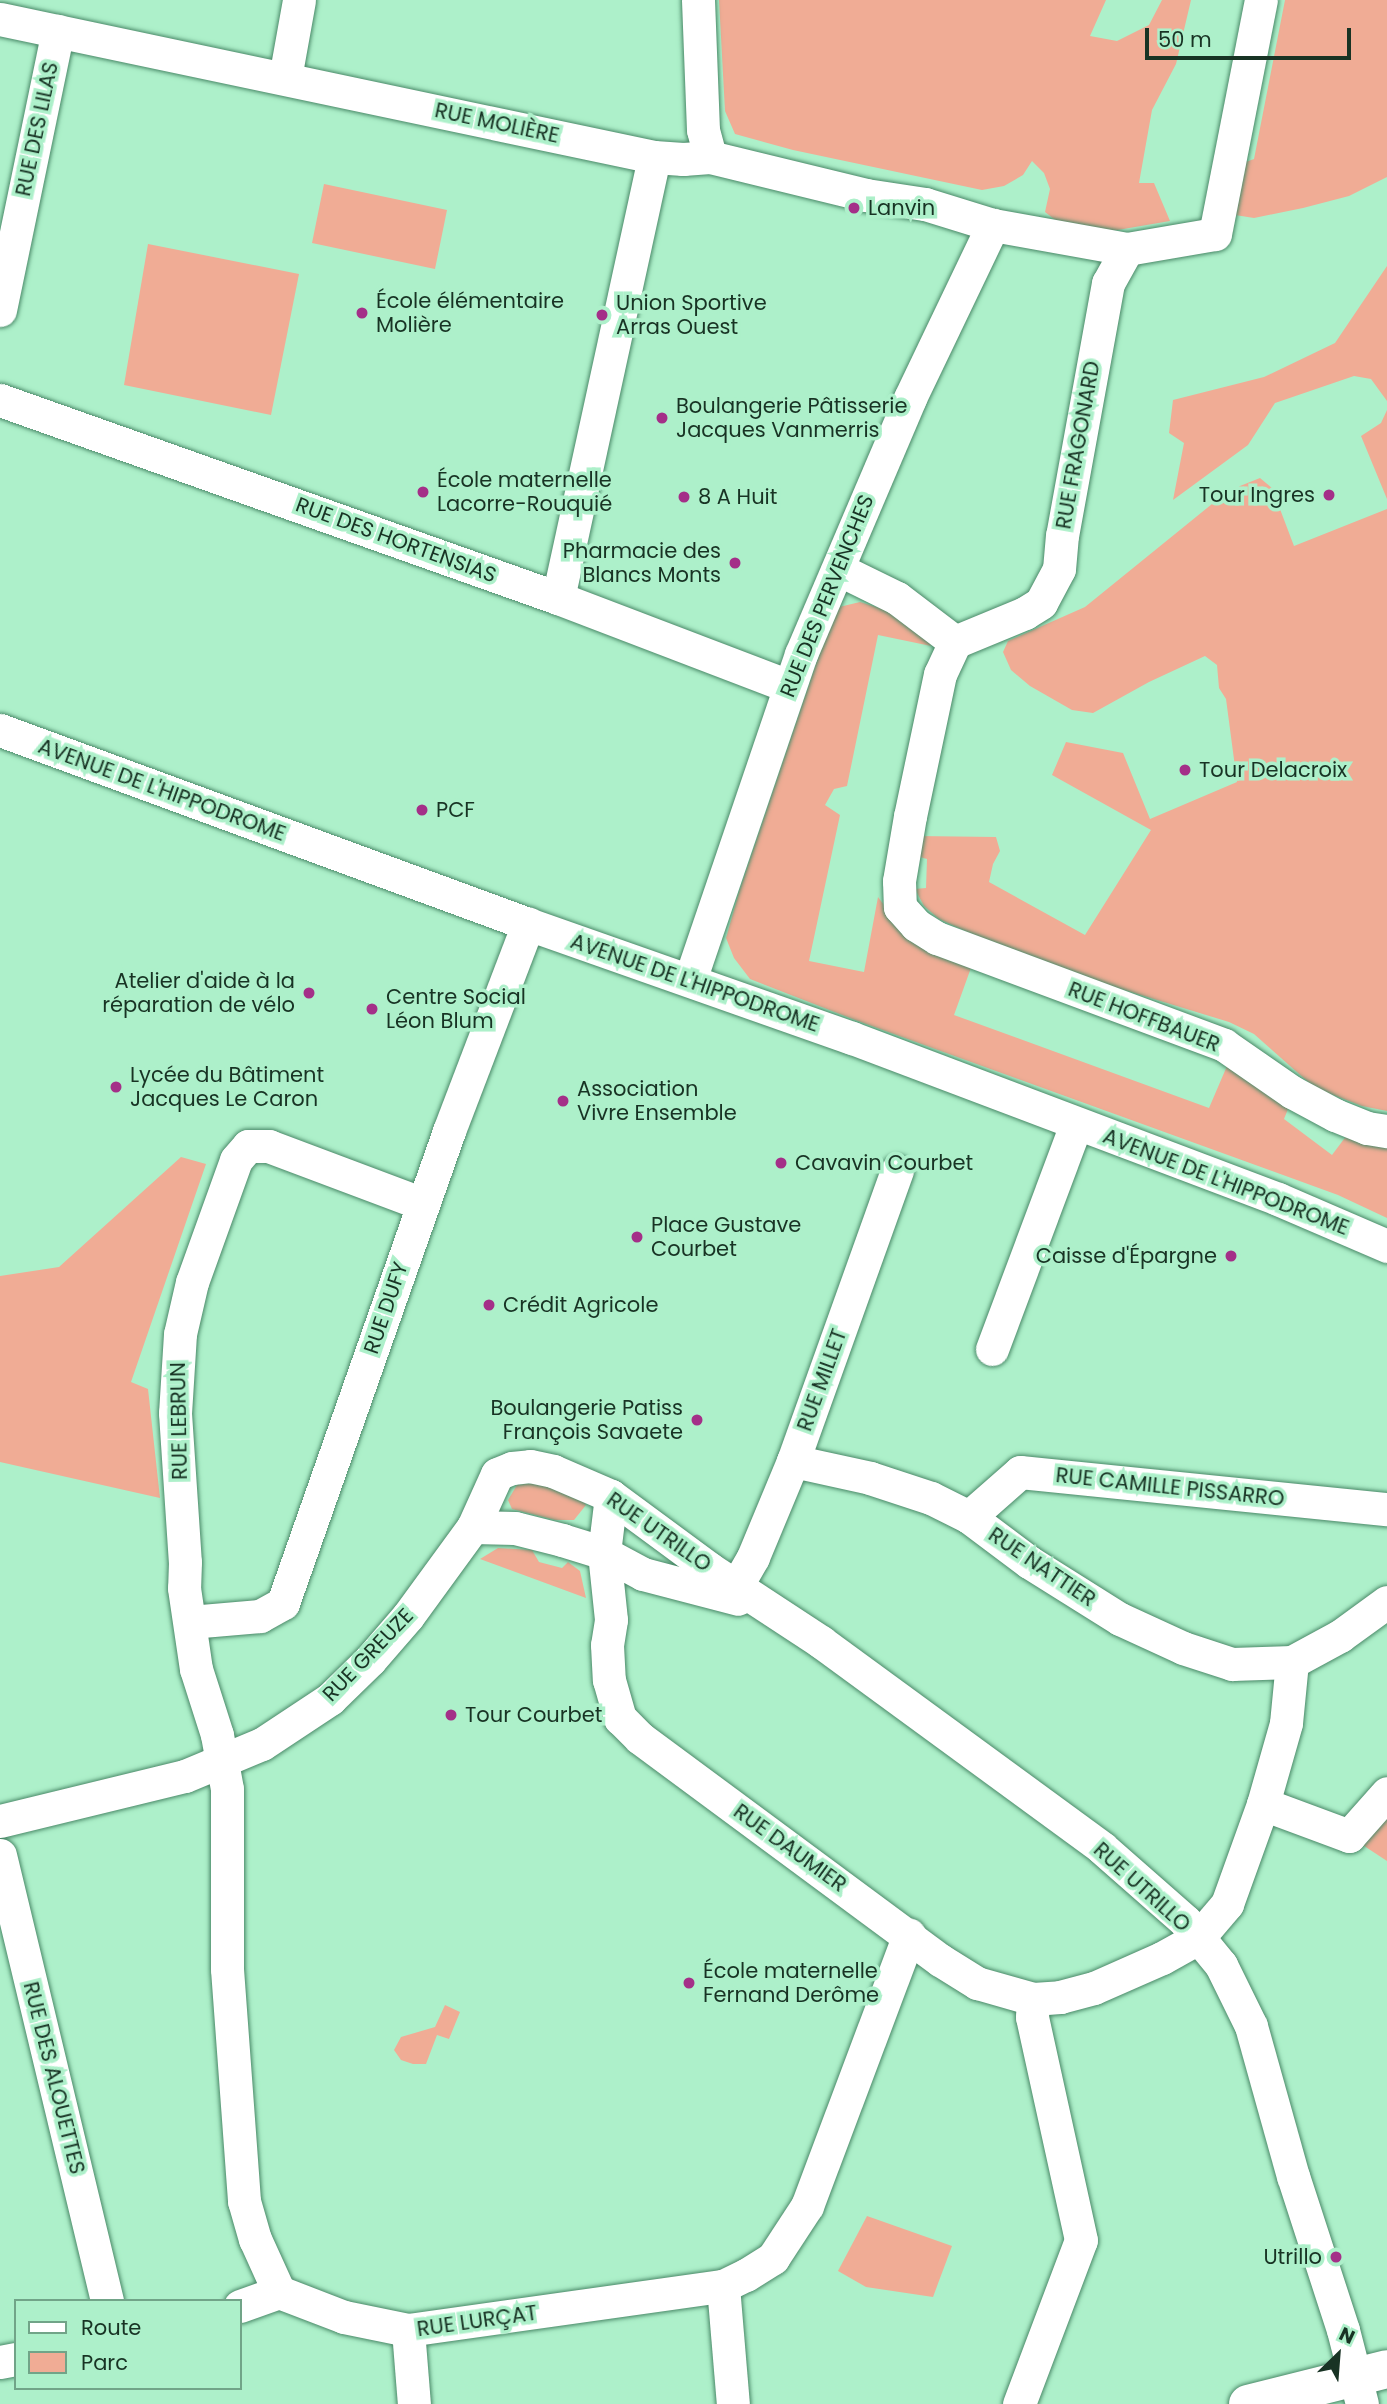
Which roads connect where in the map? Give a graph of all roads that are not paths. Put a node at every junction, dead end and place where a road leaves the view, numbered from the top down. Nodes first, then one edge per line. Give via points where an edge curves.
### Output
1 (299, 0) edge
2 (698, 0) edge
3 (1261, 0) edge
4 (0, 19) edge
5 (58, 31) junction
6 (285, 78) junction
7 (654, 157) junction
8 (710, 157) junction
9 (993, 225) junction
10 (1127, 249) junction
11 (0, 310) edge
12 (0, 400) edge
13 (838, 569) junction
14 (558, 598) junction
15 (955, 642) junction
16 (789, 687) junction
17 (0, 730) edge
18 (528, 924) junction
19 (690, 980) junction
20 (1076, 1124) junction
21 (1387, 1131) edge
22 (897, 1171) dead end
23 (423, 1204) junction
24 (1387, 1246) edge
25 (992, 1349) dead end
26 (793, 1461) junction
27 (497, 1474) joint
28 (611, 1496) junction
29 (1387, 1509) edge
30 (969, 1517) junction
31 (473, 1527) junction
32 (604, 1553) junction
33 (737, 1585) junction
34 (1387, 1602) edge
35 (772, 1612) junction
36 (190, 1622) junction
37 (1292, 1662) junction
38 (221, 1764) junction
39 (1387, 1793) edge
40 (1263, 1804) junction
41 (0, 1821) edge
42 (0, 1855) edge
43 (909, 1935) junction
44 (1198, 1938) junction
45 (1033, 1999) junction
46 (723, 2286) junction
47 (279, 2292) junction
48 (107, 2299) edge
49 (242, 2305) edge
50 (408, 2330) junction
51 (1368, 2383) edge
52 (414, 2404) edge
53 (733, 2404) edge
54 (1020, 2404) edge
55 (1248, 2404) edge

1 - 6 street
2 - 8 street via 703,130
3 - 10 street via 1215,234
4 - 5 street, RUE MOLIÈRE
5 - 6 street, RUE MOLIÈRE
5 - 11 street, RUE DES LILAS
6 - 7 street, RUE MOLIÈRE
7 - 8 street, RUE MOLIÈRE
7 - 14 street
8 - 9 street, RUE MOLIÈRE via 866,195 925,204
9 - 10 street, RUE MOLIÈRE
9 - 13 street, RUE DES PERVENCHES via 911,398
10 - 15 street, RUE FRAGONARD via 1108,283 1059,569 1041,603
12 - 14 street, RUE DES HORTENSIAS
13 - 15 street via 897,598
13 - 16 street, RUE DES PERVENCHES
14 - 16 street, RUE DES HORTENSIAS
15 - 21 street, RUE HOFFBAUER via 940,674 910,816 898,881 900,907 916,925 937,938 1224,1045 1335,1115
16 - 19 street, RUE DES PERVENCHES
17 - 18 street, AVENUE DE L'HIPPODROME
18 - 19 street, AVENUE DE L'HIPPODROME
18 - 23 street, RUE DUFY
19 - 20 street, AVENUE DE L'HIPPODROME
20 - 24 street, AVENUE DE L'HIPPODROME via 1278,1199
20 - 25 street
22 - 26 street, RUE MILLET
23 - 36 street, RUE DUFY via 283,1603 260,1616
23 - 36 street, RUE LEBRUN via 269,1146 248,1146 236,1160 191,1282 174,1378 184,1588
26 - 30 street, RUE NATTIER via 907,1490
26 - 33 street, RUE MILLET
27 - 28 street, RUE UTRILLO via 530,1466
27 - 31 street, RUE GREUZE
28 - 32 street, RUE DAUMIER
28 - 33 street, RUE UTRILLO
29 - 30 street, RUE CAMILLE PISSARRO via 1020,1472
30 - 37 street, RUE NATTIER via 1029,1562 1120,1619 1183,1648 1232,1664
31 - 32 street, RUE UTRILLO via 516,1528
31 - 38 street, RUE GREUZE via 370,1660 330,1699 262,1744
32 - 35 street, RUE UTRILLO via 643,1574 735,1597
32 - 43 street, RUE DAUMIER via 611,1620 609,1680 620,1718 640,1738
33 - 35 street, RUE UTRILLO
34 - 37 street, RUE NATTIER via 1340,1636
35 - 44 street, RUE UTRILLO via 821,1642 1102,1848 1185,1921
36 - 38 street, RUE LEBRUN via 195,1669 217,1735
37 - 40 street via 1286,1723
38 - 41 street, RUE GREUZE
38 - 47 street via 227,1789 227,1969 244,2201
39 - 40 street via 1349,1836
40 - 44 street via 1227,1904
42 - 48 street, RUE DES ALOUETTES
43 - 45 street, RUE DAUMIER via 977,1983
43 - 46 street, RUE LURÇAT via 807,2206 773,2258
44 - 45 street, RUE DAUMIER via 1094,1988
44 - 51 street, RUE UTRILLO via 1220,1965 1251,2026
45 - 54 street via 1032,2017 1082,2240
46 - 50 street, RUE LURÇAT
46 - 53 street
47 - 49 street
47 - 50 street, RUE LURÇAT via 344,2317
50 - 52 street
51 - 55 street

